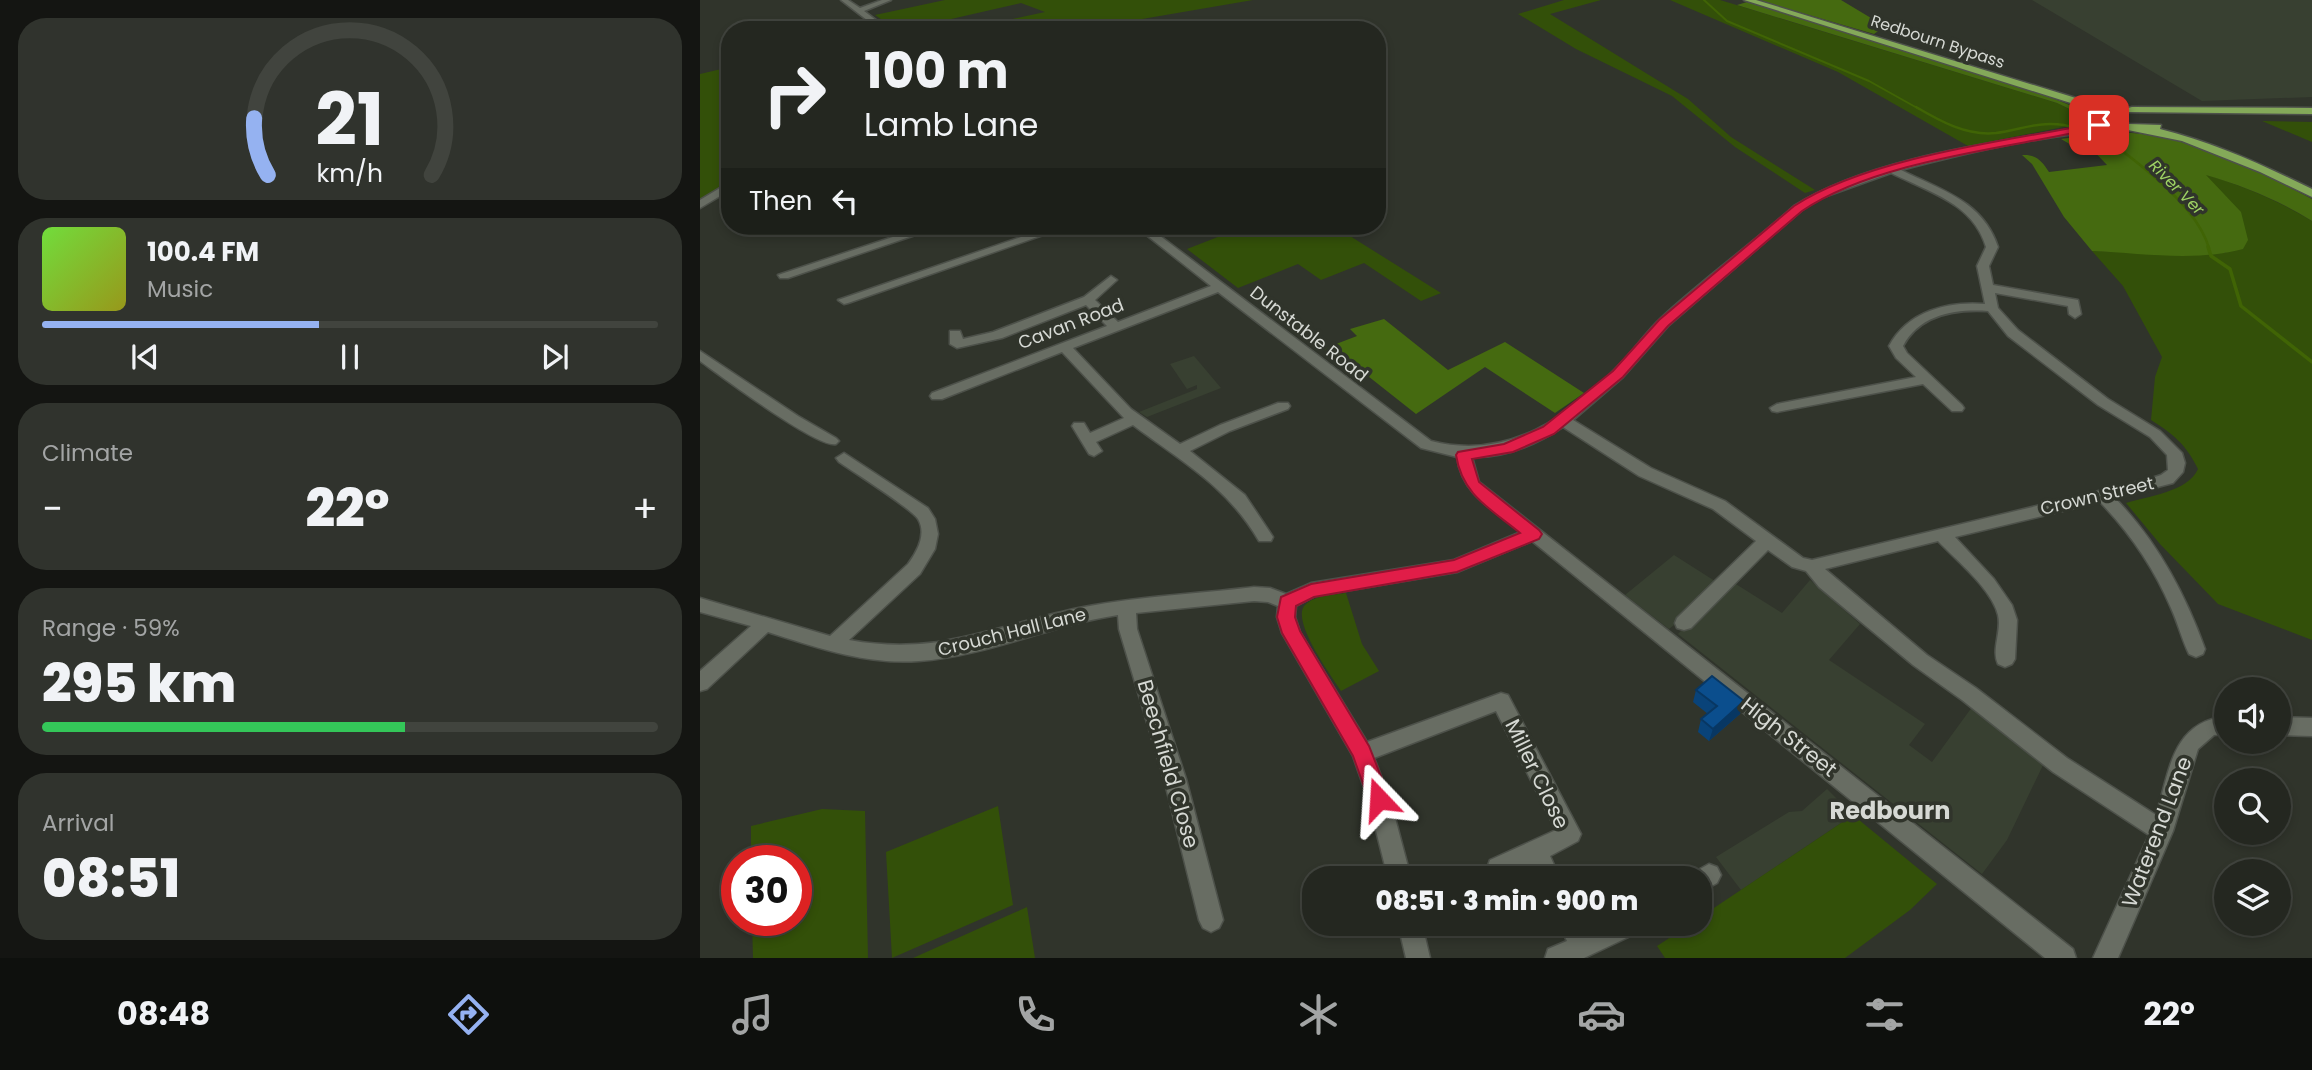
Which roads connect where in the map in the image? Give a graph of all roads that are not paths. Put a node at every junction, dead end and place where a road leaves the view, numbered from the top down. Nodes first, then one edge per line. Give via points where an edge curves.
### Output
1 (844, 0) edge
2 (888, 0) edge
3 (1748, 0) edge
4 (858, 11) junction
5 (872, 21) edge
6 (2077, 102) junction
7 (2115, 109) junction
8 (2132, 110) junction
9 (2312, 111) edge
10 (2182, 112) junction
11 (2104, 117) junction
12 (2159, 121) junction
13 (2129, 127) junction
14 (2145, 129) junction
15 (2085, 130) junction
16 (2186, 139) junction
17 (1892, 169) junction
18 (721, 192) edge
19 (2312, 194) edge
20 (700, 205) edge
21 (908, 235) edge
22 (1036, 235) edge
23 (1152, 235) edge
24 (784, 275) dead end
25 (1111, 280) dead end
26 (1219, 287) junction
27 (1989, 288) junction
28 (844, 300) dead end
29 (1088, 300) junction
30 (1993, 308) junction
31 (2075, 314) dead end
32 (1116, 327) junction
33 (955, 334) dead end
34 (1065, 346) junction
35 (700, 355) edge
36 (1927, 379) junction
37 (937, 396) dead end
38 (1283, 406) dead end
39 (1777, 408) dead end
40 (1957, 408) dead end
41 (1134, 419) junction
42 (1562, 420) junction
43 (1087, 439) dead end
44 (831, 441) dead end
45 (1180, 451) junction
46 (1464, 455) junction
47 (844, 458) dead end
48 (2102, 495) junction
49 (1533, 534) junction
50 (1941, 534) junction
51 (1265, 537) dead end
52 (1768, 541) junction
53 (1812, 566) junction
54 (1287, 602) junction
55 (700, 606) edge
56 (1126, 607) junction
57 (765, 624) junction
58 (1675, 631) junction
59 (832, 645) junction
60 (2196, 649) dead end
61 (2005, 659) dead end
62 (700, 682) edge
63 (2214, 726) edge
64 (2291, 726) edge
65 (2312, 727) edge
66 (1362, 753) junction
67 (2162, 831) junction
68 (1536, 852) junction
69 (1396, 866) edge
70 (1503, 866) edge
71 (1543, 866) edge
72 (1211, 920) dead end
73 (1413, 936) edge
74 (1577, 936) edge
75 (1604, 936) edge
76 (1582, 946) junction
77 (1418, 958) edge
78 (1557, 958) edge
79 (2064, 958) edge
80 (2105, 958) edge

1 - 4 street
2 - 4 street
3 - 6 main road, Redbourn Bypass
4 - 5 street
6 - 7 main road, Redbourn Bypass
6 - 11 main road, Redbourn Bypass
7 - 8 main road, Redbourn Bypass
7 - 11 main road
8 - 10 main road
8 - 12 main road
9 - 10 main road
10 - 12 main road
11 - 13 main road, Redbourn Bypass
11 - 15 street
12 - 14 main road via 2157,127
12 - 16 main road
13 - 14 main road, Redbourn Bypass
13 - 15 street
14 - 16 main road
15 - 17 street
16 - 19 main road
17 - 27 street via 1961,205 1984,226 1992,247 1983,266
17 - 42 street via 1817,196 1798,208 1663,323 1618,374
18 - 20 street
21 - 24 street
22 - 28 street
23 - 26 street, Dunstable Road
25 - 29 street
26 - 32 street, Cavan Road
26 - 46 street, Dunstable Road via 1426,445
27 - 30 street
27 - 31 street via 2074,303
29 - 32 street
29 - 33 street via 982,339 957,344
30 - 36 street via 1945,309 1902,335 1897,350
30 - 48 street, Crown Street via 2013,333 2103,402 2155,434 2174,453 2175,472 2167,479
32 - 34 street, Cavan Road
34 - 37 street, Cavan Road
34 - 41 street
35 - 44 street
36 - 39 street
36 - 40 street
38 - 45 street
41 - 43 street
41 - 45 street
42 - 46 street via 1522,443
42 - 52 street via 1645,472 1719,505
45 - 51 street via 1239,496
46 - 49 street, High Street via 1473,485
47 - 59 street via 922,512 930,535 914,569
48 - 50 street, Crown Street
48 - 60 street via 2136,532 2168,582
49 - 54 street via 1457,566 1311,590
49 - 58 street, High Street
50 - 53 street, Crown Street
50 - 61 street via 2003,605 2007,616
52 - 53 street via 1798,563
52 - 58 street
53 - 67 street via 1825,582 1920,660 2060,765
54 - 56 street, Crouch Hall Lane via 1254,594
54 - 66 street via 1291,633
55 - 57 street, Crouch Hall Lane
56 - 59 street, Crouch Hall Lane via 1057,620 951,650 897,654
56 - 72 street, Beechfield Close via 1128,629 1175,779
57 - 59 street, Crouch Hall Lane
57 - 62 street
58 - 79 street, High Street
63 - 67 street, Waterend Lane via 2189,744
64 - 65 street
66 - 68 street, Miller Close via 1501,701 1570,834
66 - 69 street
67 - 80 street, Waterend Lane
68 - 70 street, Miller Close
68 - 71 street, Miller Close
73 - 77 street
74 - 76 street
75 - 76 street
76 - 78 street

